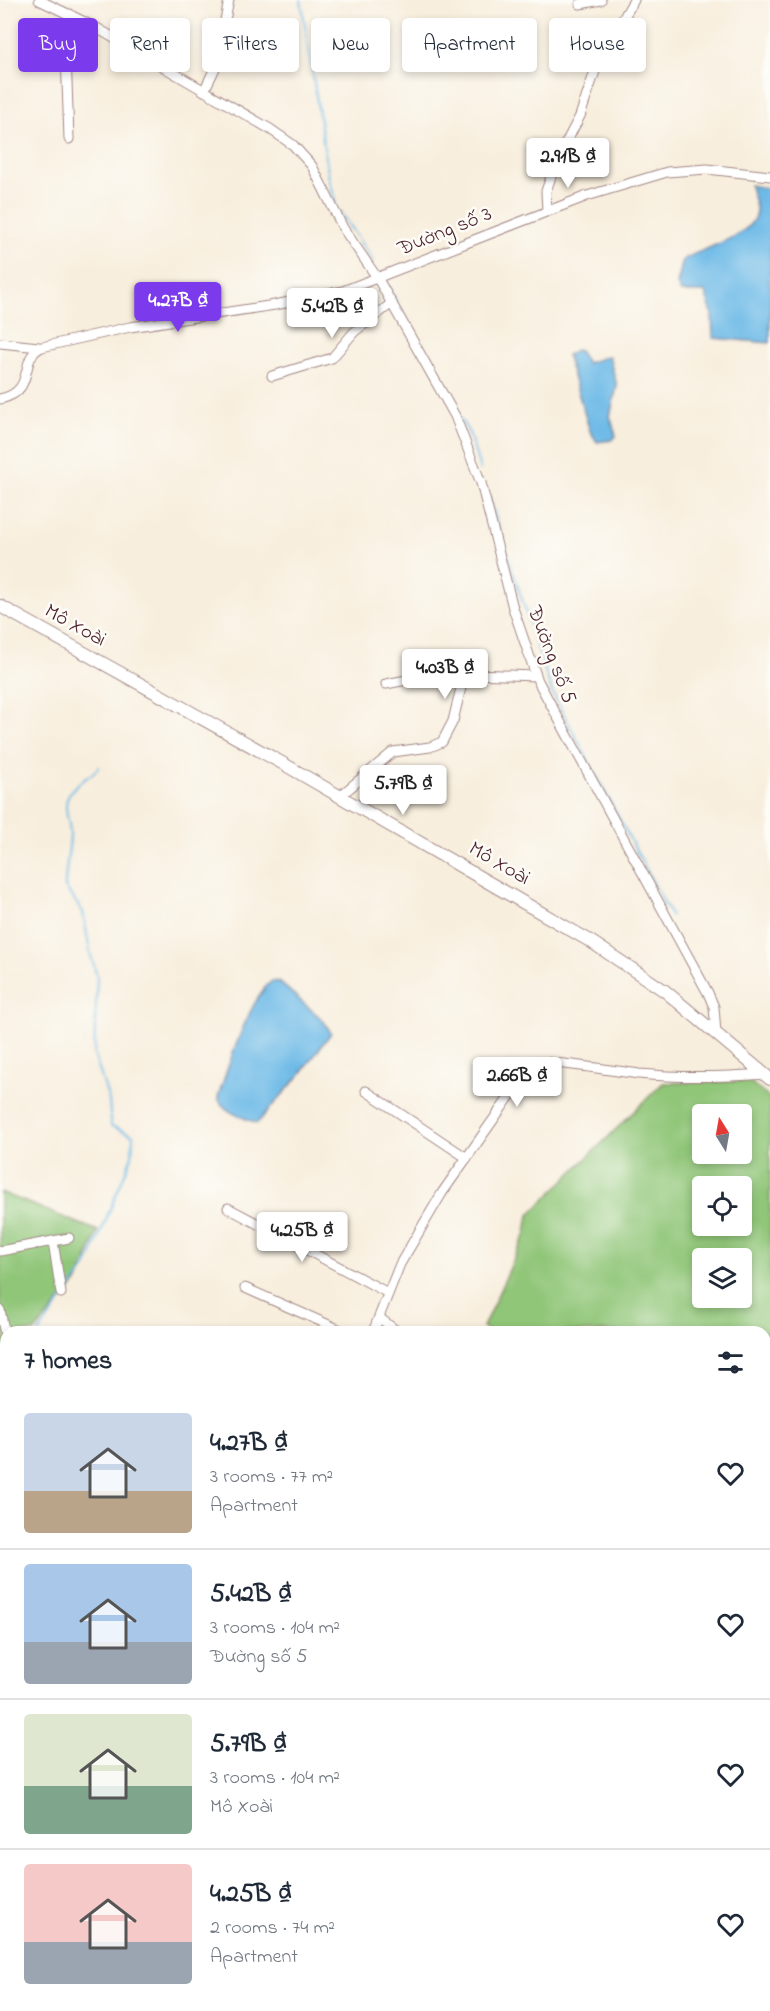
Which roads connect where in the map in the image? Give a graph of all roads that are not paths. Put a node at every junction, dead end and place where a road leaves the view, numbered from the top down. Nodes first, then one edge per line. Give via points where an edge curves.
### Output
1 (39, 0) edge
2 (229, 0) edge
3 (601, 0) edge
4 (634, 0) edge
5 (580, 4) dead end
6 (70, 14) junction
7 (204, 91) junction
8 (69, 139) dead end
9 (770, 176) edge
10 (547, 211) junction
11 (378, 279) junction
12 (392, 303) junction
13 (0, 343) edge
14 (42, 347) junction
15 (272, 376) dead end
16 (0, 399) edge
17 (0, 606) edge
18 (464, 675) junction
19 (536, 676) junction
20 (386, 684) dead end
21 (340, 796) junction
22 (716, 1033) junction
23 (767, 1076) edge
24 (366, 1091) dead end
25 (467, 1158) junction
26 (228, 1208) dead end
27 (69, 1238) dead end
28 (53, 1241) junction
29 (0, 1251) edge
30 (245, 1288) dead end
31 (61, 1293) dead end
32 (388, 1293) junction
33 (0, 1310) edge
34 (381, 1319) junction
35 (3, 1326) edge
36 (331, 1326) edge
37 (377, 1326) edge
38 (390, 1326) edge

1 - 6 street, Đường số 5
2 - 7 street via 216,66
3 - 5 street
4 - 10 street via 598,62 579,116 557,160 546,191
6 - 7 street, Đường số 5
6 - 8 street via 66,53
7 - 11 street, Đường số 5 via 300,151 317,174 343,228
9 - 10 street, Đường số 3 via 722,170 675,171 626,183
10 - 11 street, Đường số 3
11 - 12 street, Đường số 5
11 - 14 street, Đường số 3 via 305,300 168,321
12 - 15 street via 354,332 332,358
12 - 19 street, Đường số 5 via 464,434
13 - 14 street, Đường số 3
14 - 16 street via 32,354 19,392
17 - 21 main road, Mô Xoài
18 - 19 street
18 - 20 street via 443,673
18 - 21 street via 453,721 442,742 393,752
19 - 22 street, Đường số 5 via 711,998
21 - 22 main road, Mô Xoài via 624,962
22 - 23 main road, Mô Xoài
23 - 25 street via 655,1075 538,1061 530,1066
24 - 25 street
25 - 32 street via 400,1264
26 - 32 street
27 - 28 street
28 - 29 street
28 - 31 street
30 - 36 street
32 - 34 street
33 - 35 street
34 - 37 street
34 - 38 street

